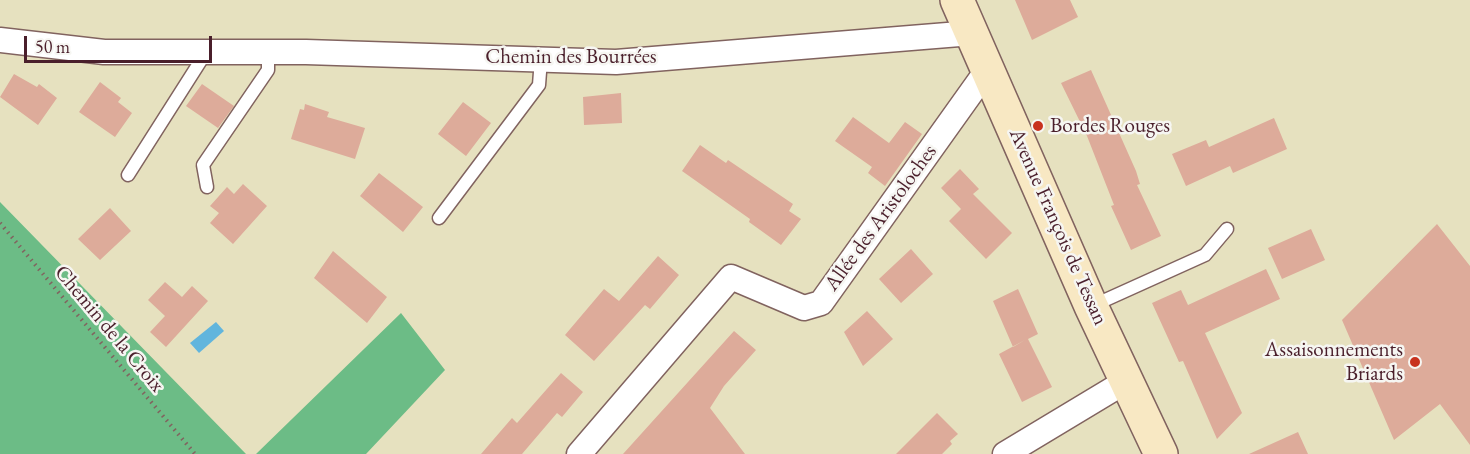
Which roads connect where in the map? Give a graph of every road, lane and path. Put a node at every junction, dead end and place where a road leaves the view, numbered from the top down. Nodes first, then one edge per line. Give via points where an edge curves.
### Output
1 (957, 0) edge
2 (972, 33) junction
3 (0, 40) edge
4 (268, 53) junction
5 (205, 54) junction
6 (541, 59) junction
7 (988, 69) junction
8 (128, 175) dead end
9 (207, 187) dead end
10 (439, 218) dead end
11 (0, 223) edge
12 (1227, 229) dead end
13 (1091, 306) junction
14 (1128, 380) junction
15 (195, 454) edge
16 (579, 454) edge
17 (1005, 454) edge
18 (1161, 454) edge

1 - 2 street, Avenue François de Tessan
2 - 6 street, Chemin des Bourrées via 616,62
2 - 7 street, Avenue François de Tessan
3 - 5 street, Chemin des Bourrées via 104,52
4 - 5 street, Chemin des Bourrées
4 - 6 street, Chemin des Bourrées
4 - 9 lane via 268,70 203,165
5 - 8 lane
6 - 10 lane via 539,85
7 - 13 street, Avenue François de Tessan
7 - 16 street, Allée des Aristoloches via 821,303 804,309 731,277
11 - 15 path, Chemin de la Croix
12 - 13 lane via 1205,255
13 - 14 street, Avenue François de Tessan
14 - 17 street
14 - 18 street, Avenue François de Tessan

